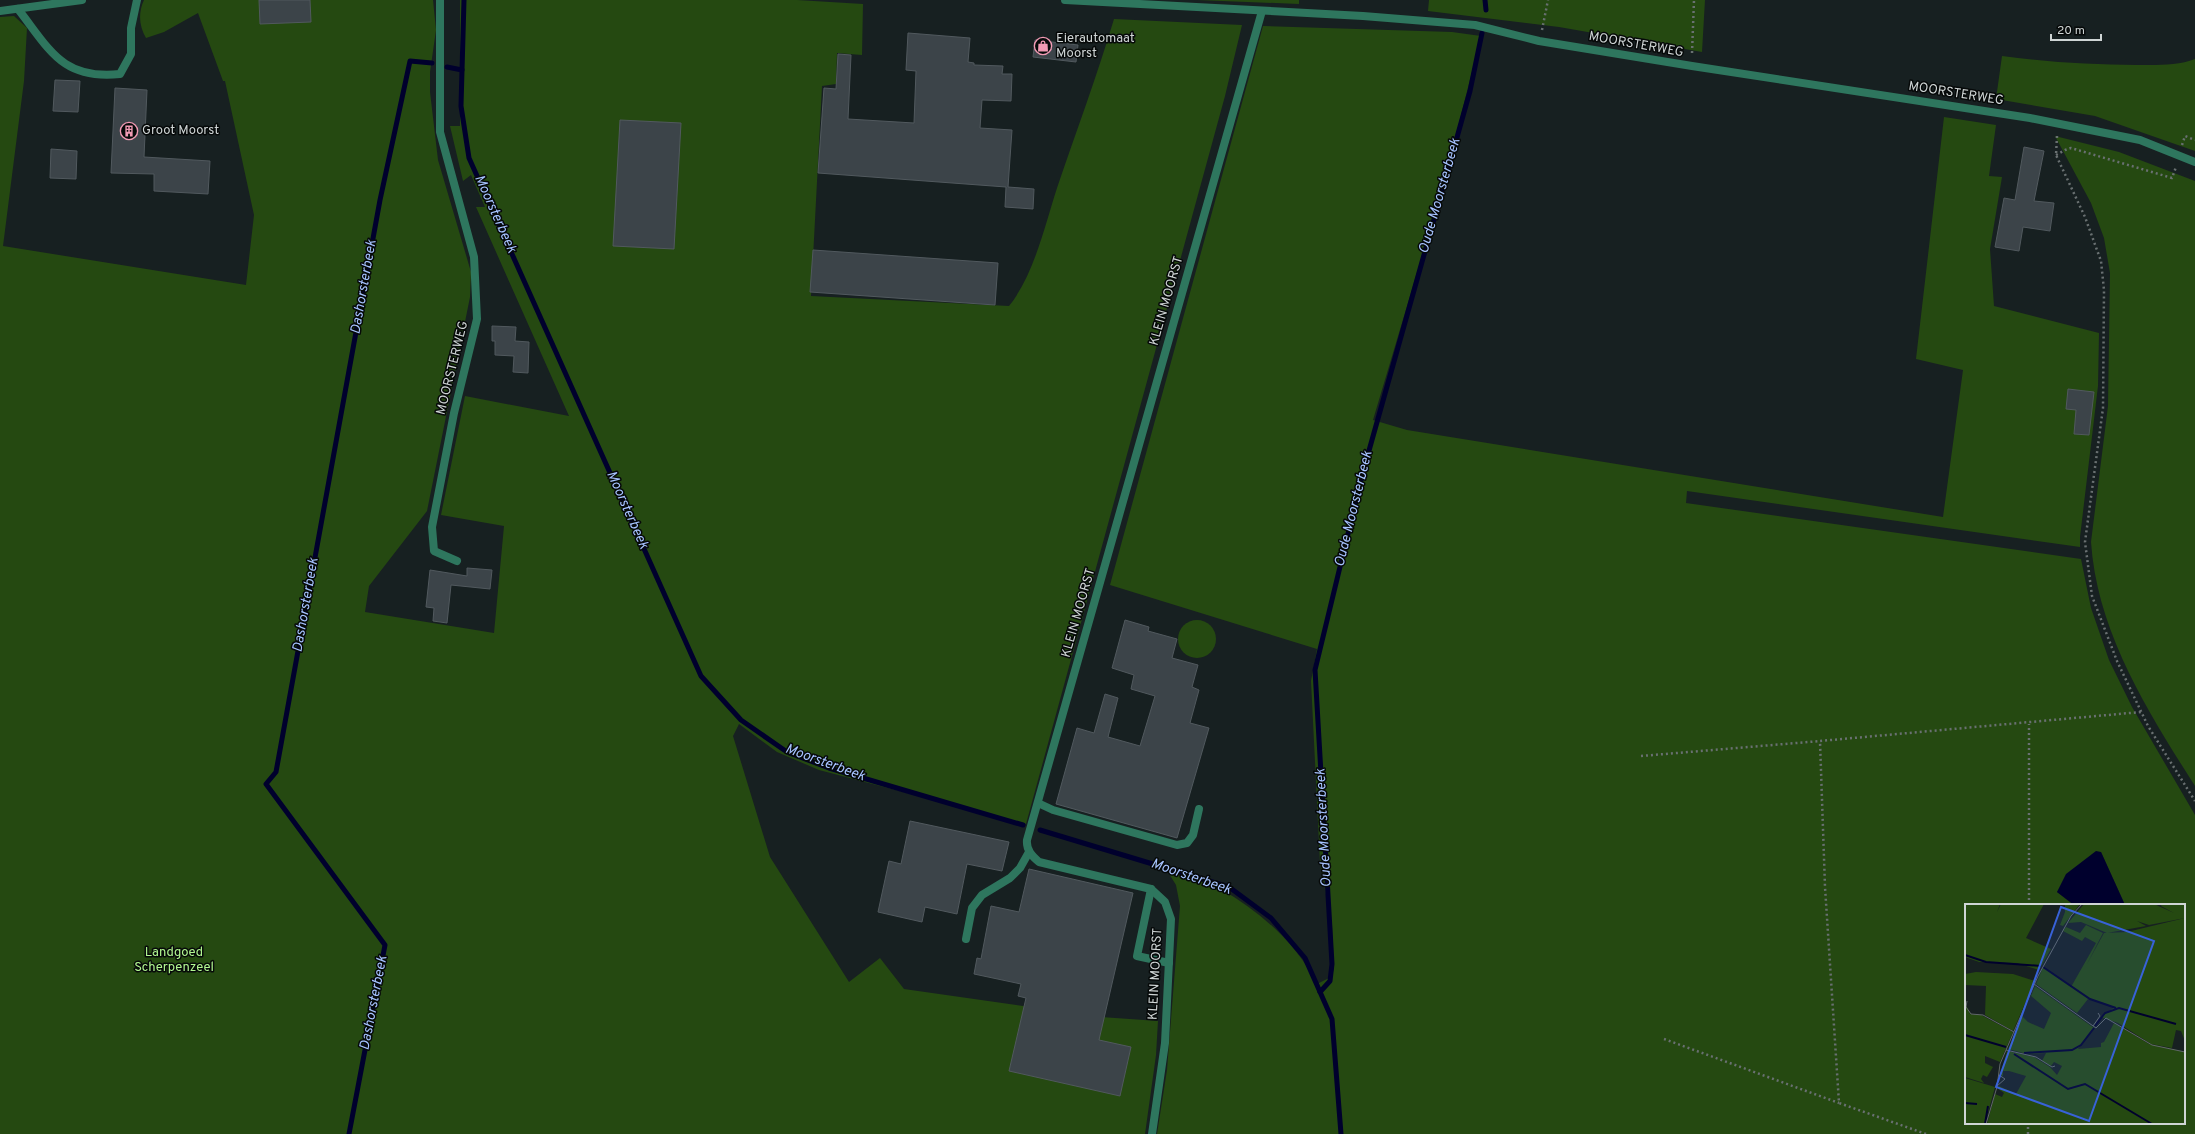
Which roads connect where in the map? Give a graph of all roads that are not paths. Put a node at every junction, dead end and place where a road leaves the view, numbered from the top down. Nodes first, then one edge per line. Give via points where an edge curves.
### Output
1 (82, 0) edge
2 (137, 0) edge
3 (440, 0) edge
4 (1065, 0) edge
5 (18, 9) junction
6 (0, 11) edge
7 (1262, 11) junction
8 (2195, 162) edge
9 (457, 561) dead end
10 (1038, 803) junction
11 (1199, 809) dead end
12 (1029, 852) junction
13 (1151, 890) junction
14 (966, 939) dead end
15 (1169, 963) junction
16 (1152, 1134) edge

1 - 5 street
2 - 5 street via 131,28 131,54 120,74 82,72 59,60
3 - 9 street, MOORSTERWEG via 440,132 474,257 477,319 454,414 432,527 434,551
4 - 7 street, MOORSTERWEG
5 - 6 street
7 - 8 street, MOORSTERWEG via 1362,16 1475,26 1539,40 1692,66 2030,118 2140,140
7 - 10 street, KLEIN MOORST
10 - 11 street via 1053,810 1177,845 1187,843 1193,835
10 - 12 street, KLEIN MOORST via 1027,840
12 - 13 street, KLEIN MOORST via 1039,862
12 - 14 street via 1020,868 1010,878 982,895 972,908
13 - 15 street, KLEIN MOORST via 1165,902 1171,919
13 - 15 street via 1137,956
15 - 16 street, KLEIN MOORST via 1165,1043

